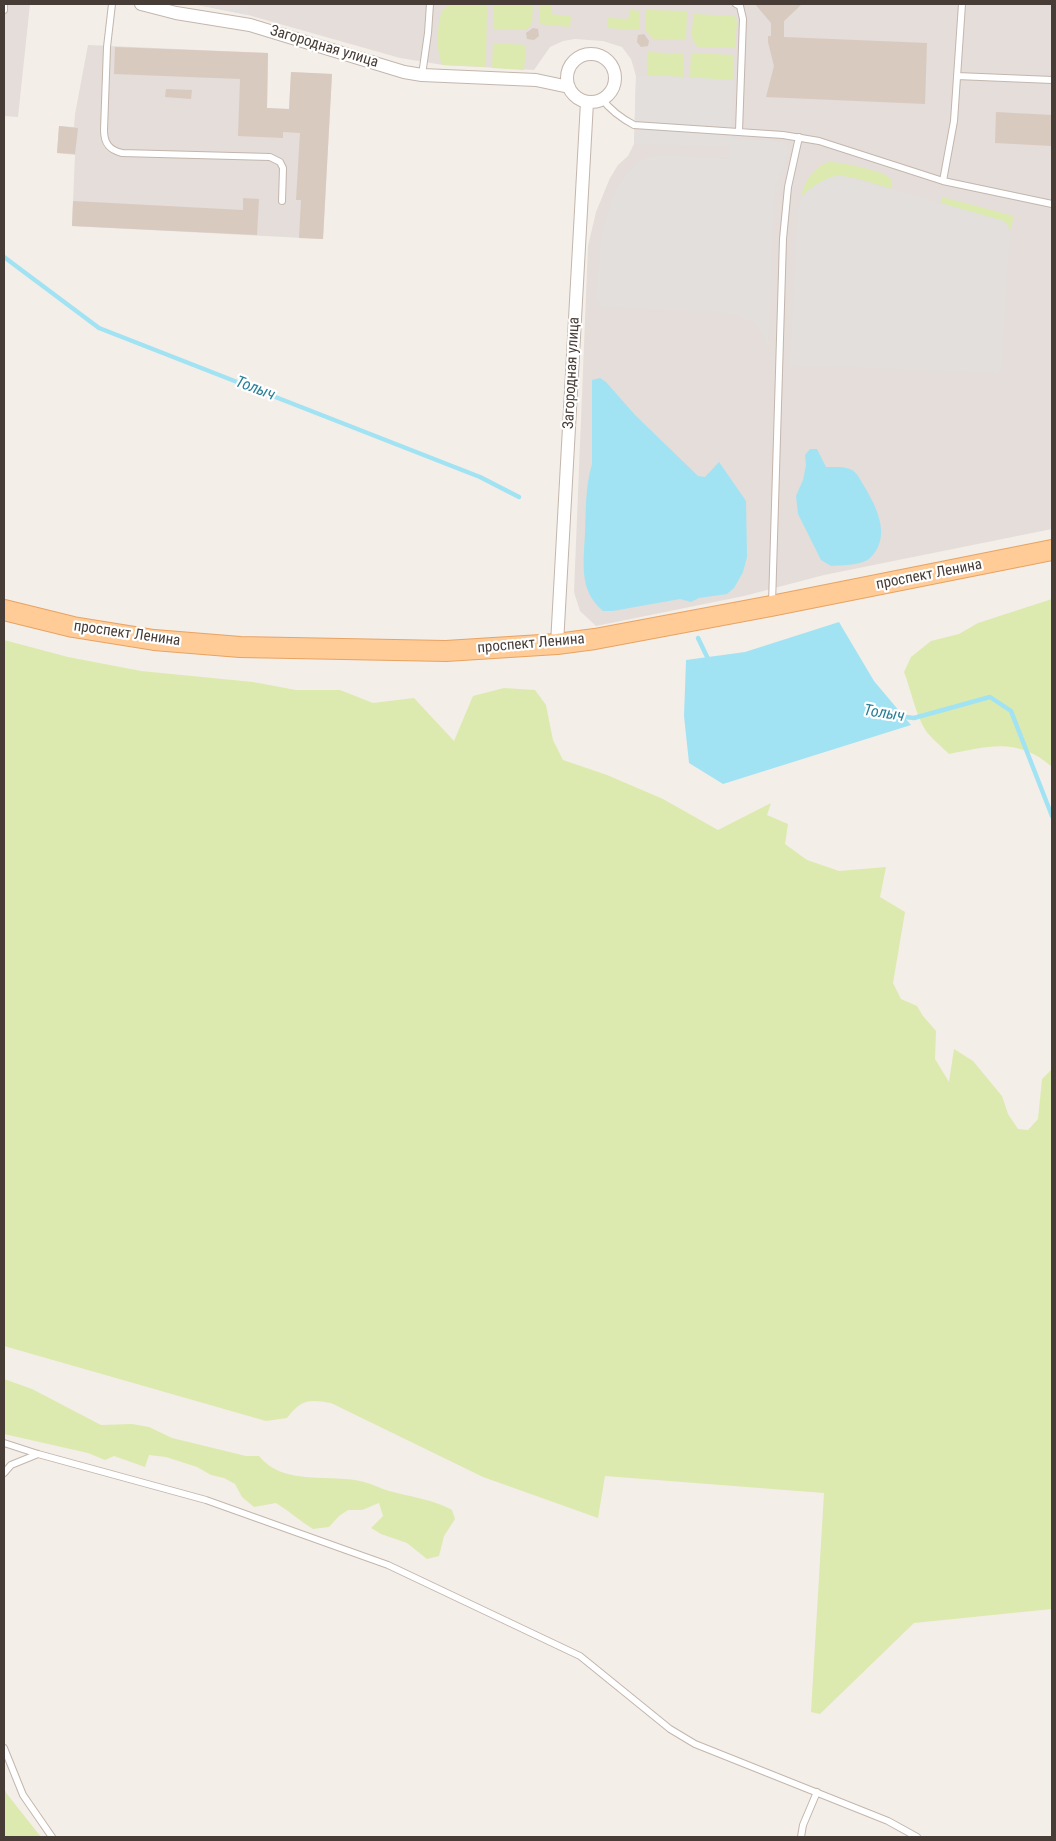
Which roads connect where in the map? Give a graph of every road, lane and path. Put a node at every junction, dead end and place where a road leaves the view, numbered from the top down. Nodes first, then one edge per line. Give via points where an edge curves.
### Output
1 (4, 4) edge
2 (112, 4) edge
3 (141, 4) edge
4 (430, 4) edge
5 (736, 4) edge
6 (962, 4) edge
7 (4, 10) edge
8 (422, 75) junction
9 (957, 76) junction
10 (1052, 80) edge
11 (569, 88) junction
12 (602, 99) junction
13 (587, 102) junction
14 (739, 131) junction
15 (799, 137) junction
16 (943, 181) junction
17 (282, 200) dead end
18 (1052, 204) edge
19 (1052, 550) edge
20 (772, 606) junction
21 (4, 610) edge
22 (557, 644) junction
23 (4, 1442) edge
24 (38, 1454) junction
25 (4, 1473) edge
26 (4, 1748) edge
27 (817, 1792) junction
28 (52, 1837) edge
29 (801, 1837) edge
30 (917, 1837) edge

1 - 7 lane
2 - 17 lane via 106,47 104,130 109,147 122,153 270,157 280,162 283,168
3 - 8 street, Загородная улица via 250,25
4 - 8 lane
5 - 14 lane via 740,6 743,19
6 - 9 lane
8 - 11 street, Загородная улица via 536,80
9 - 10 lane
9 - 16 lane via 951,142
11 - 12 street via 567,80 571,64 584,55 600,56 611,66 614,81
11 - 13 street via 579,99
12 - 13 street
12 - 14 lane via 610,110 634,125
13 - 22 street, Загородная улица
14 - 15 lane
15 - 16 lane
15 - 20 lane via 788,187 783,239
16 - 18 lane
19 - 20 main road, проспект Ленина
20 - 22 main road, проспект Ленина
21 - 22 main road, проспект Ленина via 73,627 154,640 240,646 446,651
23 - 24 lane
24 - 25 lane via 11,1465
24 - 27 lane via 206,1500 388,1565 580,1656 670,1729 695,1744
26 - 28 lane via 23,1795
27 - 29 lane
27 - 30 lane via 888,1821

